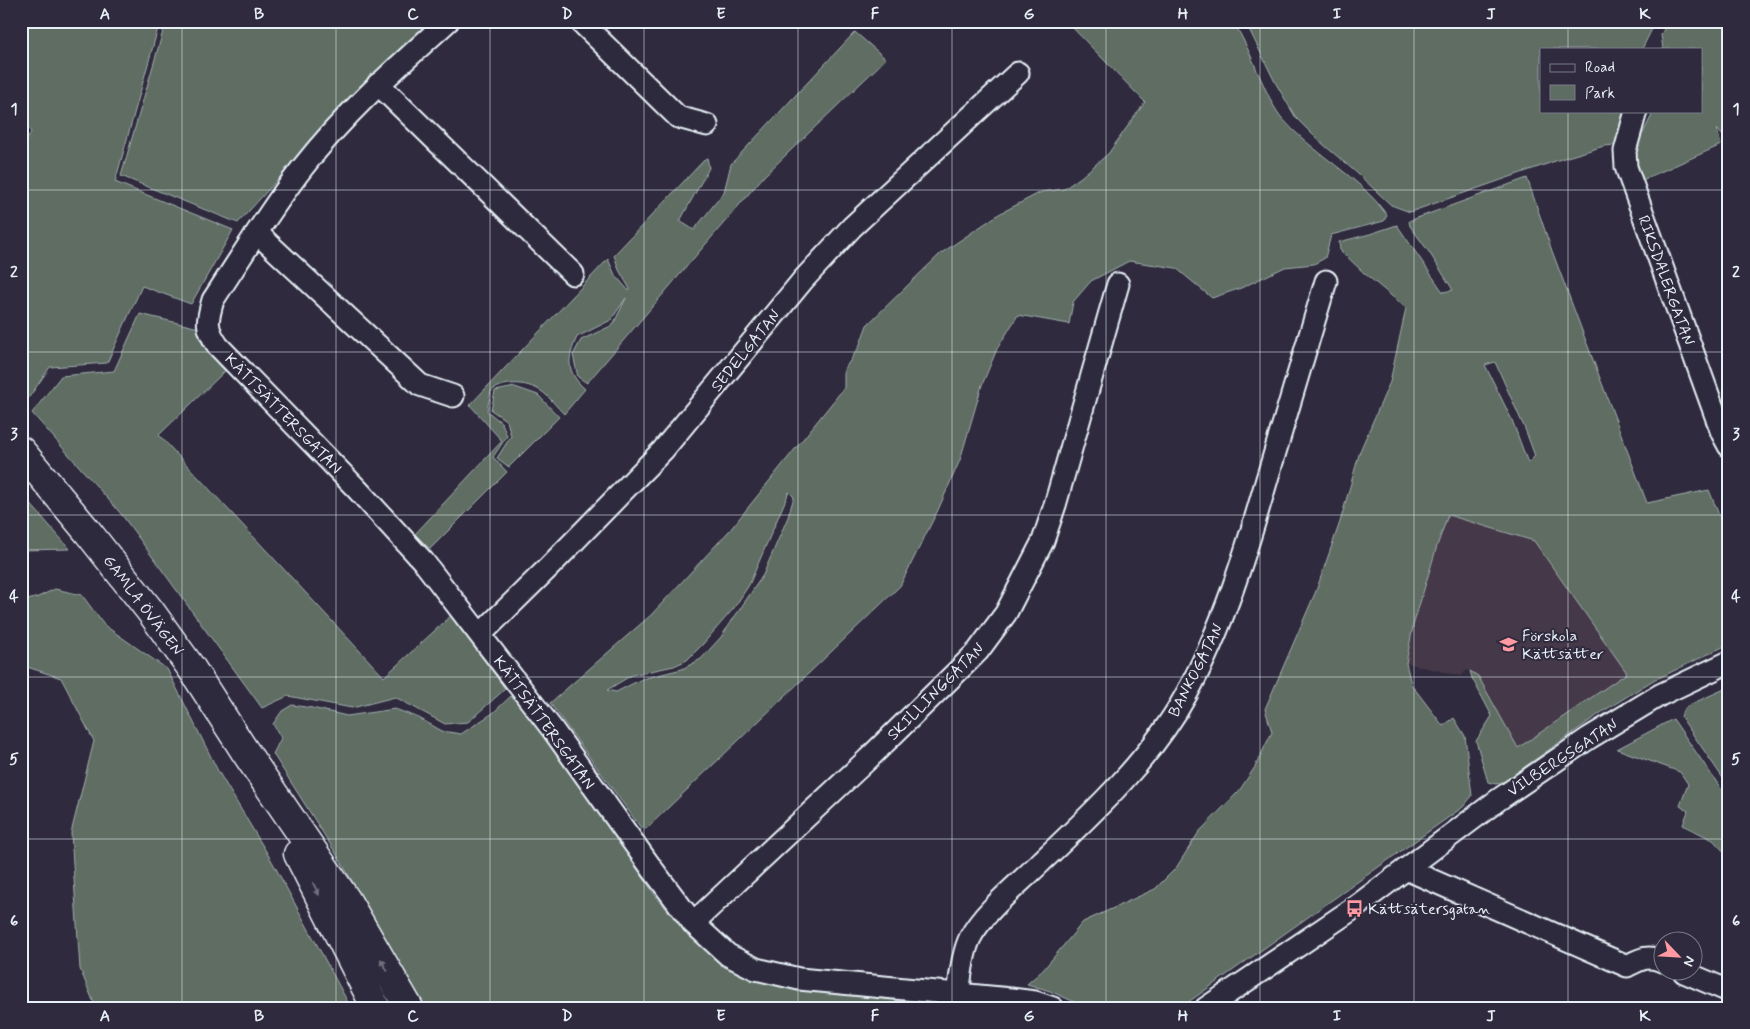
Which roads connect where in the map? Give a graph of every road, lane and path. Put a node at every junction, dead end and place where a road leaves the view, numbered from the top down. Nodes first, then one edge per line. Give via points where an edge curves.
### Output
1 (448, 21) edge
2 (580, 21) edge
3 (1018, 74) dead end
4 (378, 84) junction
5 (1636, 112) edge
6 (707, 125) dead end
7 (257, 233) junction
8 (573, 274) dead end
9 (1326, 281) dead end
10 (1118, 284) dead end
11 (453, 396) dead end
12 (1729, 446) edge
13 (21, 451) edge
14 (481, 634) junction
15 (1729, 662) edge
16 (256, 767) junction
17 (1406, 869) junction
18 (693, 923) junction
19 (1652, 959) edge
20 (1702, 980) edge
21 (1729, 991) edge
22 (958, 994) junction
23 (376, 1008) edge
24 (409, 1008) edge
25 (1053, 1008) edge
26 (1206, 1008) edge

1 - 4 street, KÄTTSÄTTERSGATAN
2 - 6 street via 678,117
3 - 14 street, SEDELGATAN via 852,227 803,280 663,450
4 - 7 street, KÄTTSÄTTERSGATAN via 302,167
4 - 8 street
5 - 12 street, RIKSDALERGATAN via 1625,151 1626,167
7 - 11 street via 420,385
7 - 14 street, KÄTTSÄTTERSGATAN via 213,300 207,319 210,333 218,346 404,539
9 - 22 street, BANKOGATAN via 1229,598 1186,696 1120,784 983,918 970,938
10 - 18 street, SKILLINGGATAN via 1046,532 1006,613 968,661
13 - 16 main road, GAMLA ÖVÄGEN via 151,612
14 - 18 street, KÄTTSÄTTERSGATAN
15 - 17 street, VILBERGSGATAN via 1660,695 1589,738 1498,800
16 -> 23 main road, GAMLA ÖVÄGEN
24 -> 16 main road, GAMLA ÖVÄGEN via 347,901
17 - 19 street via 1627,966 1643,958
17 - 26 street, VILBERGSGATAN
18 - 22 street, KÄTTSÄTTERSGATAN via 728,955 756,969 799,979
20 - 21 street
22 - 25 street, KÄTTSÄTTERSGATAN via 1035,1002

